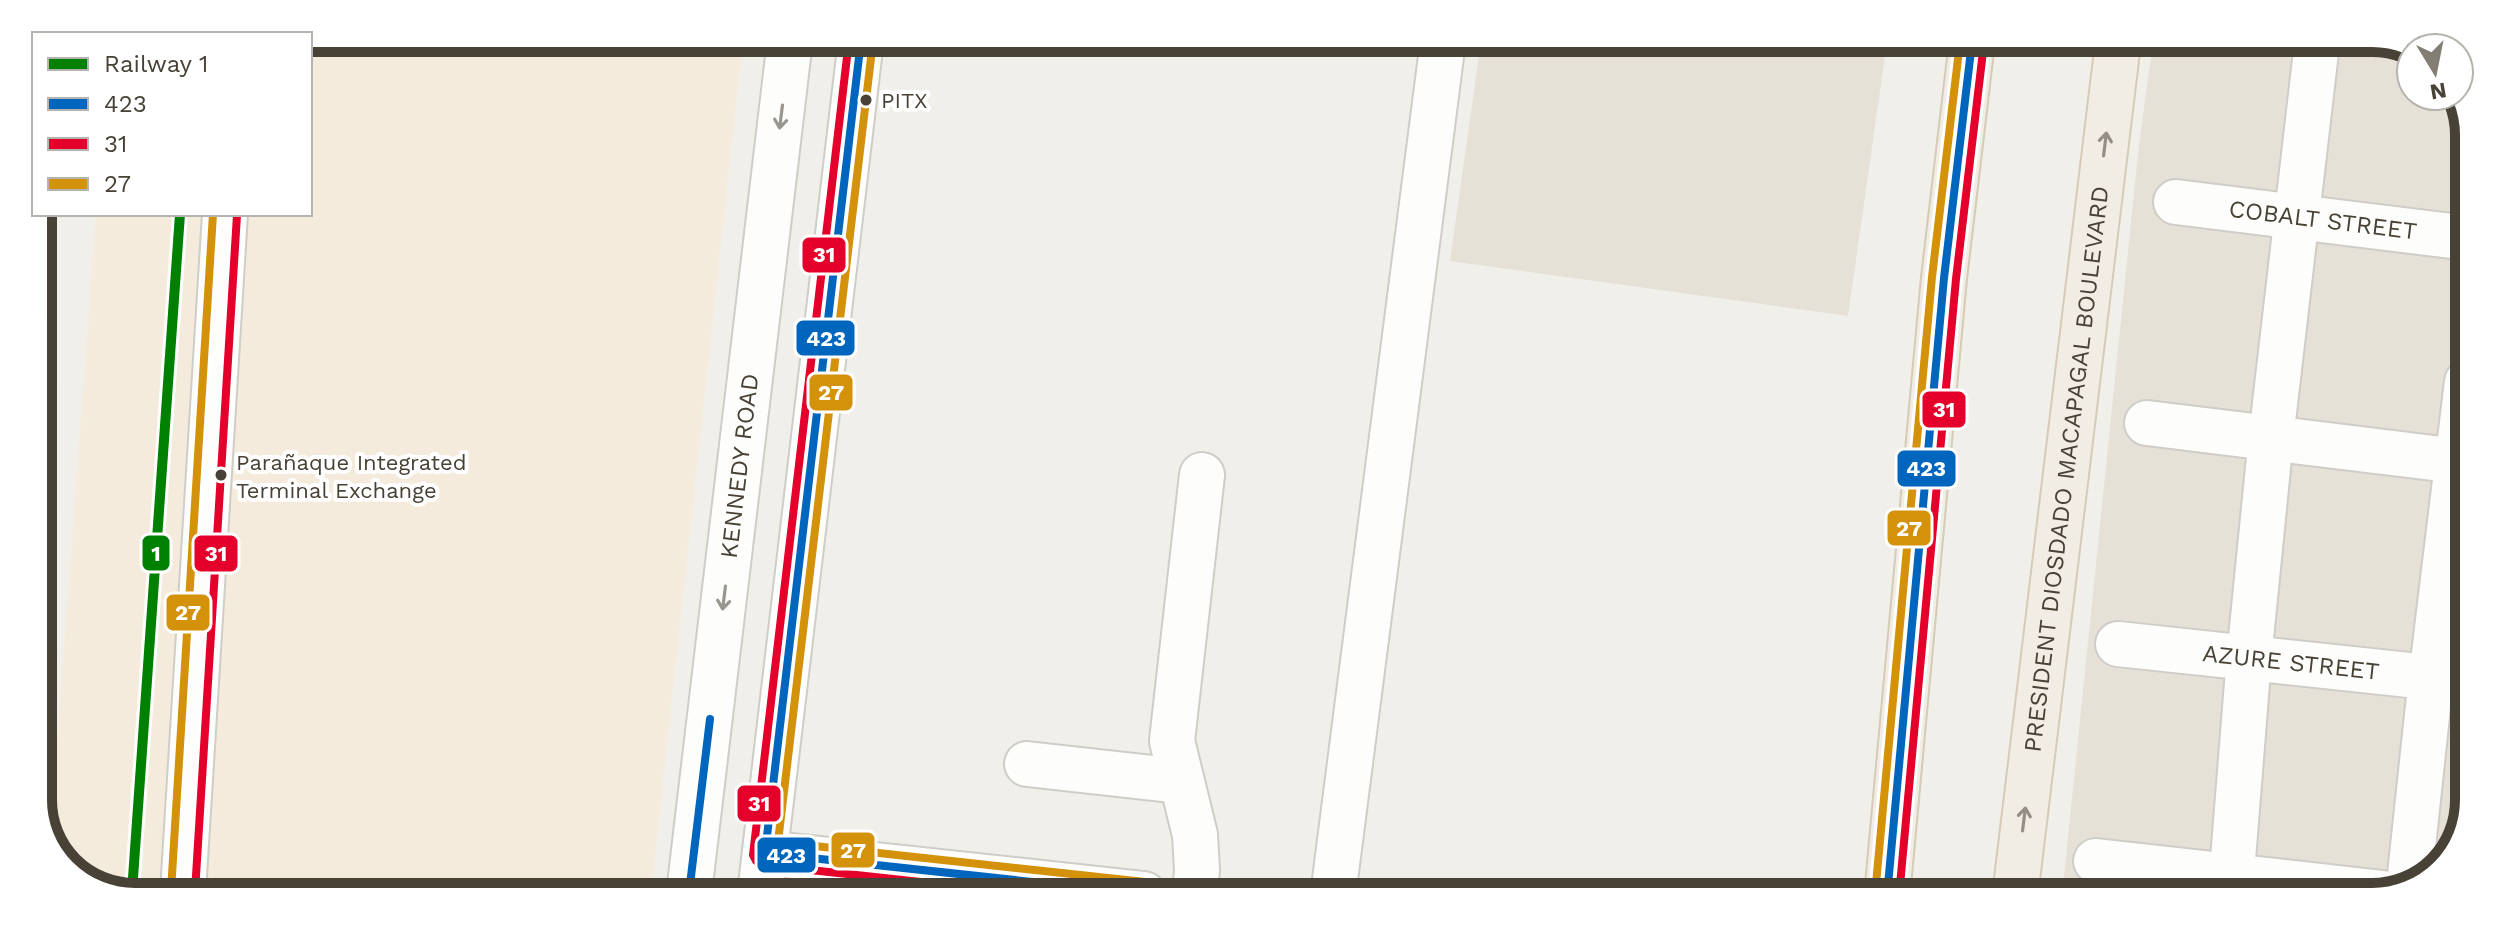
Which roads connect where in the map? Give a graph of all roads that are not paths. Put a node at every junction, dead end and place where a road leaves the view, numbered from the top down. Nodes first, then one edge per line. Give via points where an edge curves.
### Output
1 (789, 52) edge
2 (860, 52) edge
3 (1442, 52) edge
4 (1971, 52) edge
5 (2117, 52) edge
6 (2316, 52) edge
7 (2176, 202) dead end
8 (225, 216) edge
9 (2297, 217) junction
10 (2455, 236) edge
11 (2147, 423) dead end
12 (2271, 438) junction
13 (2455, 461) edge
14 (1202, 475) dead end
15 (2455, 571) edge
16 (2118, 644) dead end
17 (2249, 658) junction
18 (2448, 680) edge
19 (1027, 764) dead end
20 (1180, 781) junction
21 (2096, 861) dead end
22 (763, 873) edge
23 (2411, 873) edge
24 (184, 883) edge
25 (690, 883) edge
26 (944, 883) edge
27 (1196, 883) edge
28 (1335, 883) edge
29 (1888, 883) edge
30 (2017, 883) edge
31 (2209, 883) edge
32 (2230, 883) edge

1 -> 25 street, KENNEDY ROAD
2 - 22 street
3 - 28 street
4 - 29 main road via 1944,278
30 -> 5 main road, PRESIDENT DIOSDADO MACAPAGAL BOULEVARD
6 - 9 street
7 - 9 street, COBALT STREET
8 - 24 street
9 - 10 street, COBALT STREET
9 - 12 street
11 - 12 street
12 - 13 street
12 - 17 street
14 - 20 street via 1172,741
15 - 18 street
16 - 17 street, AZURE STREET
17 - 18 street, AZURE STREET
17 - 32 street
18 - 23 street
19 - 20 street
20 - 27 street via 1195,835
21 - 31 street
22 - 26 street

